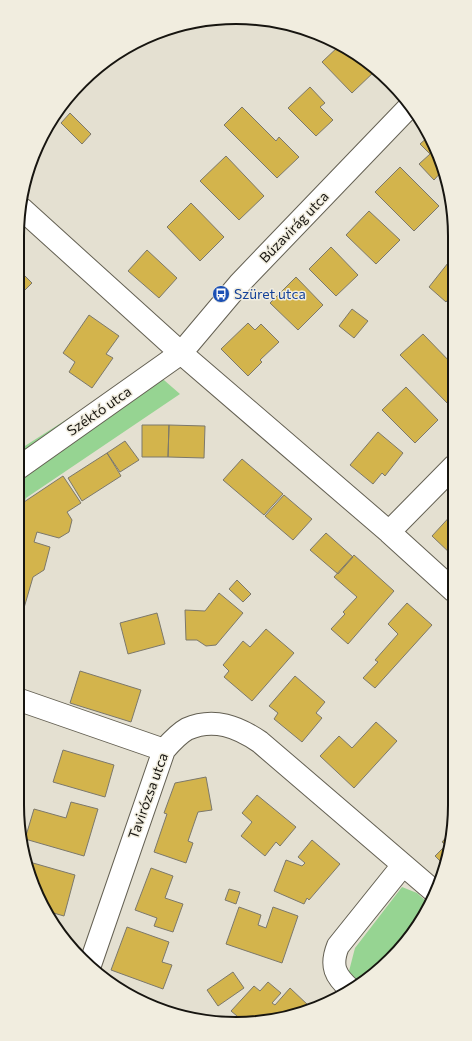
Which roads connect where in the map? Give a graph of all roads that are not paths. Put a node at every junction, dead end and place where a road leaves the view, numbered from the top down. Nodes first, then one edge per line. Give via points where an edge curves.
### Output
1 (406, 110) edge
2 (25, 212) edge
3 (181, 353) junction
4 (24, 464) edge
5 (448, 472) edge
6 (389, 532) junction
7 (448, 586) edge
8 (24, 701) edge
9 (164, 750) junction
10 (403, 865) junction
11 (431, 889) edge
12 (92, 960) edge
13 (346, 986) edge

1 - 3 street, Búzavirág utca via 240,283
2 - 3 street
3 - 4 street, Széktó utca
3 - 6 street
5 - 6 street
6 - 7 street
8 - 9 street
9 - 10 street, Tavirózsa utca via 188,729 209,724 221,724 249,734
9 - 12 street, Tavirózsa utca
10 - 11 street, Tavirózsa utca
10 - 13 street via 338,946 334,966 336,974

